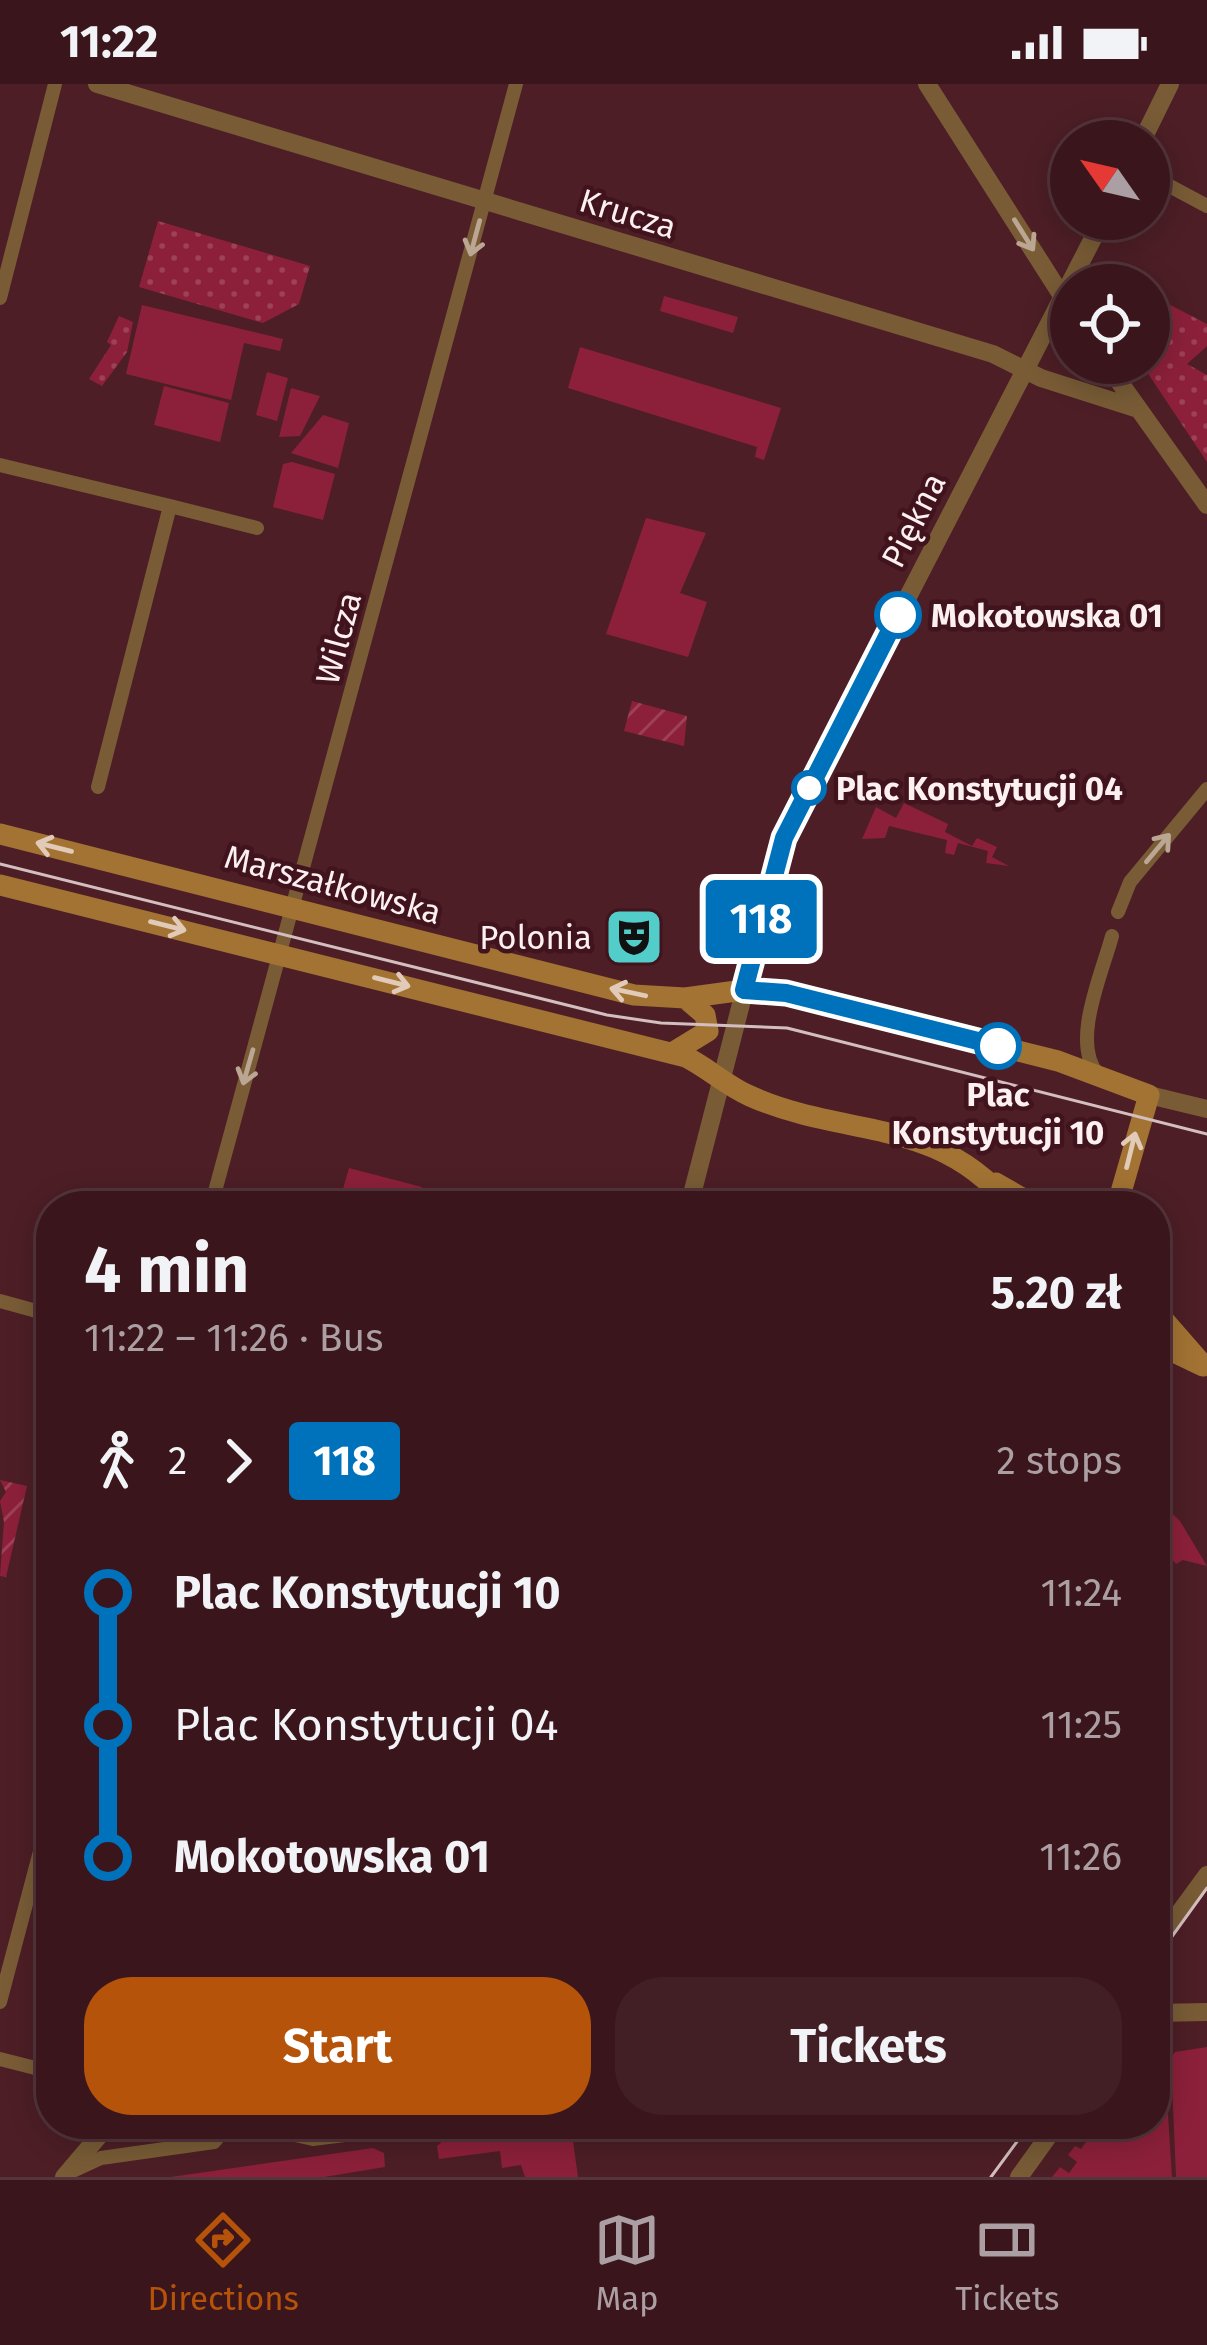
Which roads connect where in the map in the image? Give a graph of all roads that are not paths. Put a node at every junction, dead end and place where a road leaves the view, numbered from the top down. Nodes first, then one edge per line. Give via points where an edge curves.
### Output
1 (55, 84) edge
2 (97, 84) edge
3 (516, 84) edge
4 (927, 84) edge
5 (1170, 84) edge
6 (1152, 120) edge
7 (1170, 187) edge
8 (485, 201) junction
9 (1207, 206) edge
10 (1050, 277) edge
11 (0, 298) edge
12 (1050, 330) edge
13 (1024, 369) junction
14 (1121, 384) edge
15 (1138, 409) junction
16 (0, 465) edge
17 (1207, 505) edge
18 (170, 506) junction
19 (257, 527) dead end
20 (98, 788) dead end
21 (1207, 789) edge
22 (0, 834) edge
23 (0, 885) edge
24 (292, 907) junction
25 (1118, 912) dead end
26 (1112, 936) dead end
27 (278, 954) junction
28 (744, 990) junction
29 (686, 998) junction
30 (1087, 1040) junction
31 (672, 1053) junction
32 (1058, 1061) junction
33 (1102, 1078) junction
34 (723, 1080) junction
35 (1149, 1095) junction
36 (1207, 1109) edge
37 (990, 1180) junction
38 (215, 1191) edge
39 (693, 1191) edge
40 (999, 1191) edge
41 (1009, 1191) edge
42 (1121, 1191) edge
43 (0, 1300) edge
44 (36, 1311) edge
45 (1170, 1323) edge
46 (1170, 1350) edge
47 (1205, 1367) edge
48 (36, 1866) edge
49 (1207, 1875) edge
50 (1170, 1926) edge
51 (0, 2002) edge
52 (1170, 2013) edge
53 (1201, 2013) edge
54 (1170, 2022) edge
55 (0, 2059) edge
56 (36, 2068) edge
57 (97, 2139) edge
58 (216, 2139) edge
59 (1047, 2139) edge
60 (65, 2177) edge
61 (1019, 2177) edge

1 - 11 street
2 - 8 street, Krucza
3 - 8 street, Wilcza
4 -> 10 street
5 - 6 street
7 - 9 street
8 - 13 street, Krucza
8 -> 24 street, Wilcza
12 - 13 street, Piękna
13 - 15 street, Krucza
13 - 28 street, Piękna via 784,838
14 - 15 street
15 - 17 street
16 - 18 street
18 - 19 street
18 - 20 street
25 -> 21 street via 1130,882
24 -> 22 main road, Marszałkowska
23 -> 27 main road
24 - 27 street, Wilcza
29 -> 24 main road, Marszałkowska via 634,994
26 - 30 street
27 -> 31 main road
27 -> 38 street, Wilcza
28 - 29 main road, Marszałkowska
28 - 32 main road, Marszałkowska via 786,993
28 - 34 street, Piękna
29 - 31 main road via 705,1015 708,1030
30 - 32 street
30 - 33 street via 1090,1064
31 - 34 main road
32 - 33 main road, Marszałkowska
33 - 35 main road, Marszałkowska
34 - 37 main road via 753,1097 936,1144
34 - 39 street, Piękna
35 - 36 street, Marszałkowska
42 -> 35 main road
37 - 40 main road
37 - 41 main road
43 - 44 street
45 - 47 main road
46 - 47 main road
48 - 51 street
49 - 50 street
52 - 53 street
53 - 54 street
55 - 56 street
57 - 60 street
58 - 60 street via 101,2158
59 - 61 street

